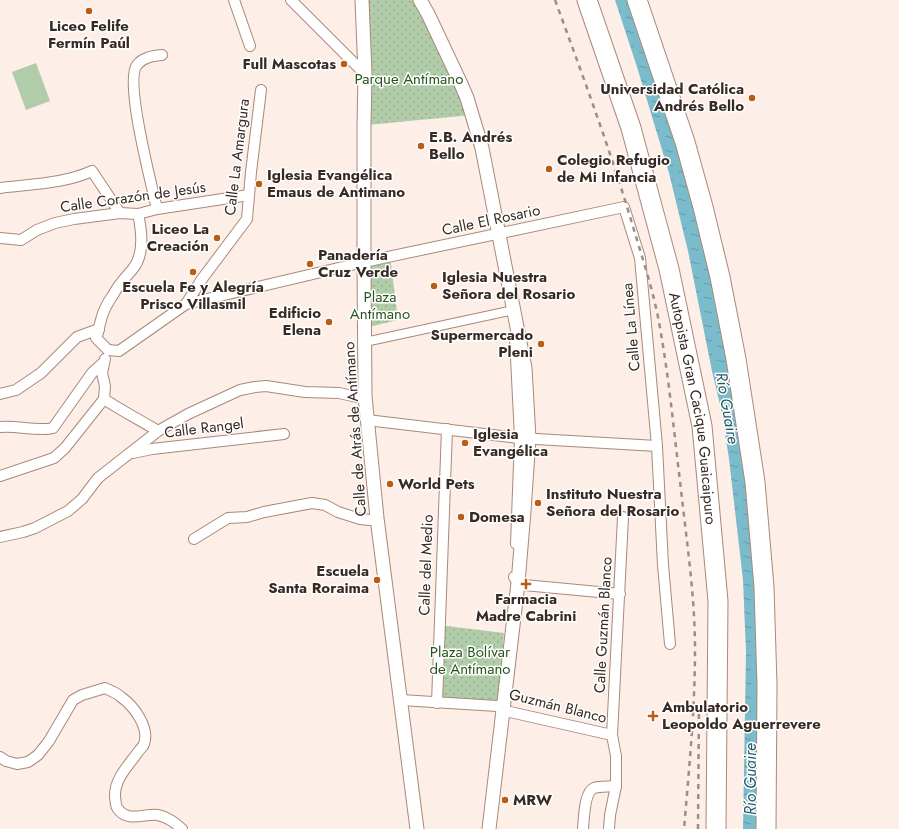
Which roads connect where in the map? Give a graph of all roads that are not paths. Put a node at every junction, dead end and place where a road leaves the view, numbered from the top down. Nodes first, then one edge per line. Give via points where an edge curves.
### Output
1 (234, 0) edge
2 (291, 0) edge
3 (362, 0) edge
4 (420, 0) edge
5 (587, 0) edge
6 (637, 0) edge
7 (250, 46) dead end
8 (162, 55) dead end
9 (365, 74) junction
10 (261, 90) dead end
11 (0, 188) edge
12 (249, 195) junction
13 (624, 207) joint
14 (157, 210) junction
15 (120, 213) junction
16 (138, 214) junction
17 (496, 234) junction
18 (0, 238) edge
19 (364, 262) junction
20 (186, 304) junction
21 (509, 311) junction
22 (99, 329) junction
23 (364, 342) junction
24 (108, 350) junction
25 (104, 362) junction
26 (0, 394) edge
27 (366, 396) junction
28 (104, 399) junction
29 (367, 420) junction
30 (0, 427) edge
31 (447, 429) junction
32 (158, 431) junction
33 (284, 434) dead end
34 (524, 438) junction
35 (657, 446) junction
36 (128, 455) junction
37 (0, 476) edge
38 (624, 516) dead end
39 (377, 518) junction
40 (0, 537) edge
41 (194, 539) dead end
42 (516, 580) junction
43 (620, 594) junction
44 (670, 644) dead end
45 (401, 700) junction
46 (437, 703) junction
47 (500, 708) junction
48 (612, 734) junction
49 (0, 757) edge
50 (616, 786) junction
51 (182, 829) edge
52 (417, 829) edge
53 (484, 829) edge
54 (489, 829) edge
55 (583, 829) edge
56 (609, 829) edge
57 (716, 829) edge
58 (766, 829) edge

1 - 7 street
2 - 9 street
3 - 9 street, Calle de Atrás de Antímano
4 - 17 street via 467,98 482,148
5 - 57 highway, Autopista Gran Cacique Guaicaipuro via 631,128 669,269 702,426 718,601
6 - 58 highway via 685,142 720,277 755,482 764,587 767,685
8 - 14 street via 142,60 134,71 134,102
9 - 19 street, Calle de Atrás de Antímano
10 - 12 street, Calle La Amargura
11 - 15 street via 43,184 92,172
12 - 14 street, Calle Corazón de Jesús
12 - 20 street, Calle La Amargura via 247,219
13 - 17 street, Calle El Rosario
13 - 35 street, Calle La Línea via 640,258
14 - 16 street, Calle Corazón de Jesús
15 - 16 street, Calle Corazón de Jesús
15 - 18 street, Calle Corazón de Jesús via 55,224 37,230 21,240
16 - 22 street via 141,245 138,262 114,293 100,320
17 - 19 street, Calle El Rosario
17 - 21 street
17 - 34 street via 525,368
19 - 20 street, Calle La Amargura
19 - 23 street, Calle de Atrás de Antímano
20 - 24 street, Calle La Amargura via 119,351
21 - 23 street
21 - 34 street via 514,334
22 - 24 street via 96,338
22 - 26 street via 77,337 42,372 16,390
23 - 27 street, Calle de Atrás de Antímano
24 - 25 street
25 - 28 street
25 - 30 street via 92,373 53,428
27 - 29 street, Calle de Atrás de Antímano
27 - 32 street via 255,387 231,394
28 - 32 street
28 - 37 street via 54,458
29 - 31 street
29 - 39 street, Calle de Atrás de Antímano
31 - 34 street
31 - 46 street, Calle del Medio
32 - 36 street
33 - 36 street, Calle Rangel via 152,449
34 - 35 street
34 - 42 street
35 - 44 street, Calle La Línea
36 - 40 street via 98,478 82,499 68,511 23,532
38 - 43 street, Calle Guzmán Blanco
39 - 41 street via 360,519 325,505 312,504 247,517 228,518
39 - 45 street, Calle de Atrás de Antímano
42 - 43 street via 524,585
42 - 47 street
43 - 48 street, Calle Guzmán Blanco
45 - 46 street, Guzmán Blanco
45 - 52 street, Calle de Atrás de Antímano
46 - 47 street, Guzmán Blanco
47 - 48 street, Guzmán Blanco
47 - 53 street
47 - 54 street
48 - 50 street, Calle Guzmán Blanco via 616,756
49 - 51 street via 17,764 28,762 38,755 49,741 72,700 105,688 122,697 138,714 145,734 144,744 119,779 115,791 118,810 136,817 158,815 170,819
50 - 55 street via 594,788 589,792 586,797
50 - 56 street, Calle Guzmán Blanco

